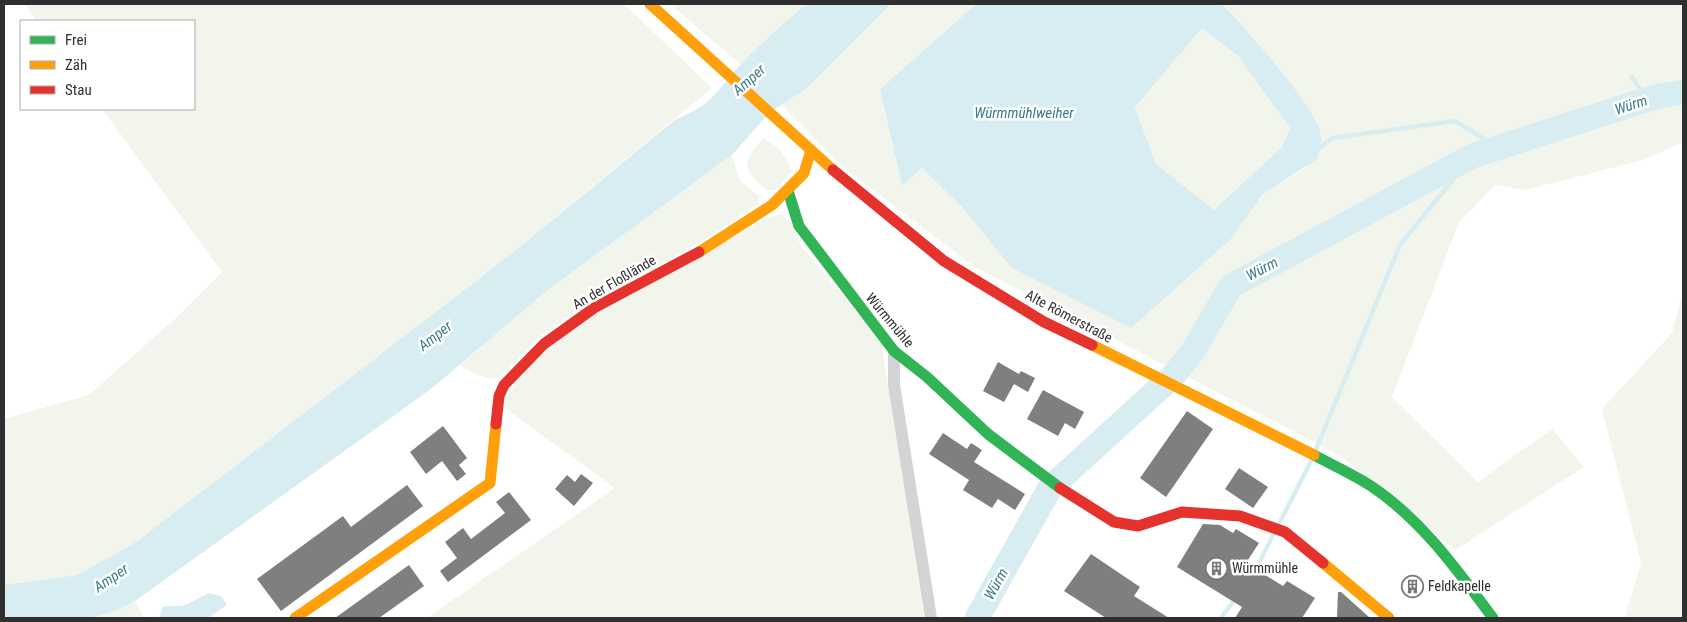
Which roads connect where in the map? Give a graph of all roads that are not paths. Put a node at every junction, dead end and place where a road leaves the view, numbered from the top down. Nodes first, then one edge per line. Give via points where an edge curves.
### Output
1 (650, 4) edge
2 (812, 150) junction
3 (788, 191) junction
4 (894, 351) junction
5 (296, 618) edge
6 (931, 618) edge
7 (1389, 618) edge
8 (1493, 618) edge

1 - 2 street, Alte Römerstraße
2 - 3 street, An der Floßlände via 804,173
2 - 8 street, Alte Römerstraße via 944,261 1044,322 1295,444 1371,486 1410,518 1447,556
3 - 4 street, Würmmühle via 799,226
3 - 5 street, An der Floßlände via 703,250 594,308 544,344 504,384 499,396 490,483
4 - 6 street via 894,385
4 - 7 street, Würmmühle via 988,434 1067,493 1114,522 1138,526 1182,512 1240,516 1286,532

